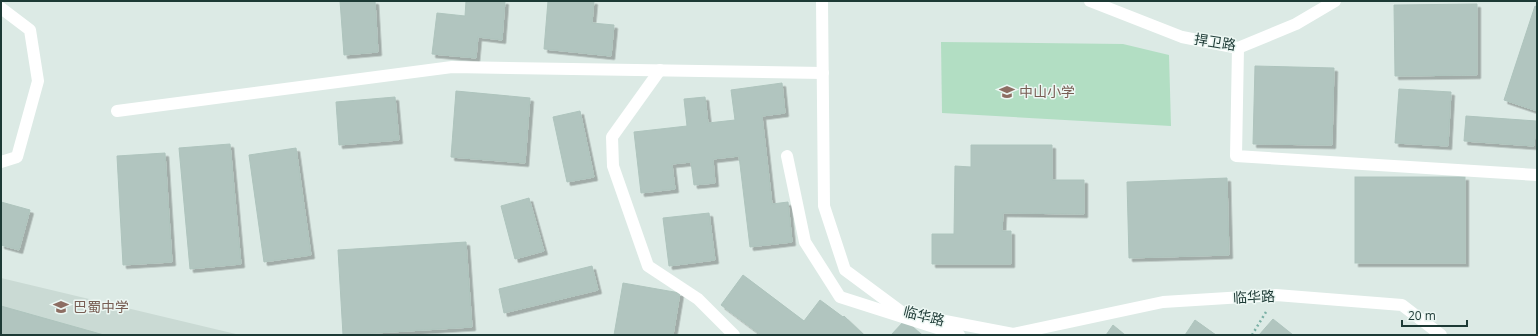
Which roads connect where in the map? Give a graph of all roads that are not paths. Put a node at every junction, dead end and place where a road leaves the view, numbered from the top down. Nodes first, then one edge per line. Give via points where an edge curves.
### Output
1 (822, 1) edge
2 (1090, 1) edge
3 (1335, 1) edge
4 (1, 8) edge
5 (1238, 48) junction
6 (660, 70) junction
7 (823, 73) junction
8 (117, 111) dead end
9 (787, 156) dead end
10 (1, 162) edge
11 (1537, 175) edge
12 (1038, 332) edge
13 (734, 335) edge
14 (959, 335) edge
15 (1441, 335) edge

1 - 7 street, 临华路
2 - 5 street, 捍卫路 via 1182,37
3 - 5 street, 捍卫路 via 1296,24
4 - 10 street via 30,30 38,81 17,157
5 - 11 street via 1236,156
6 - 7 street
6 - 8 street via 452,67
6 - 13 street via 612,137 613,166 648,266 698,299
7 - 12 street, 临华路 via 824,206 845,270 903,313 1013,334
9 - 14 street via 805,242 840,297
12 - 15 street, 临华路 via 1163,302 1276,295 1402,305

